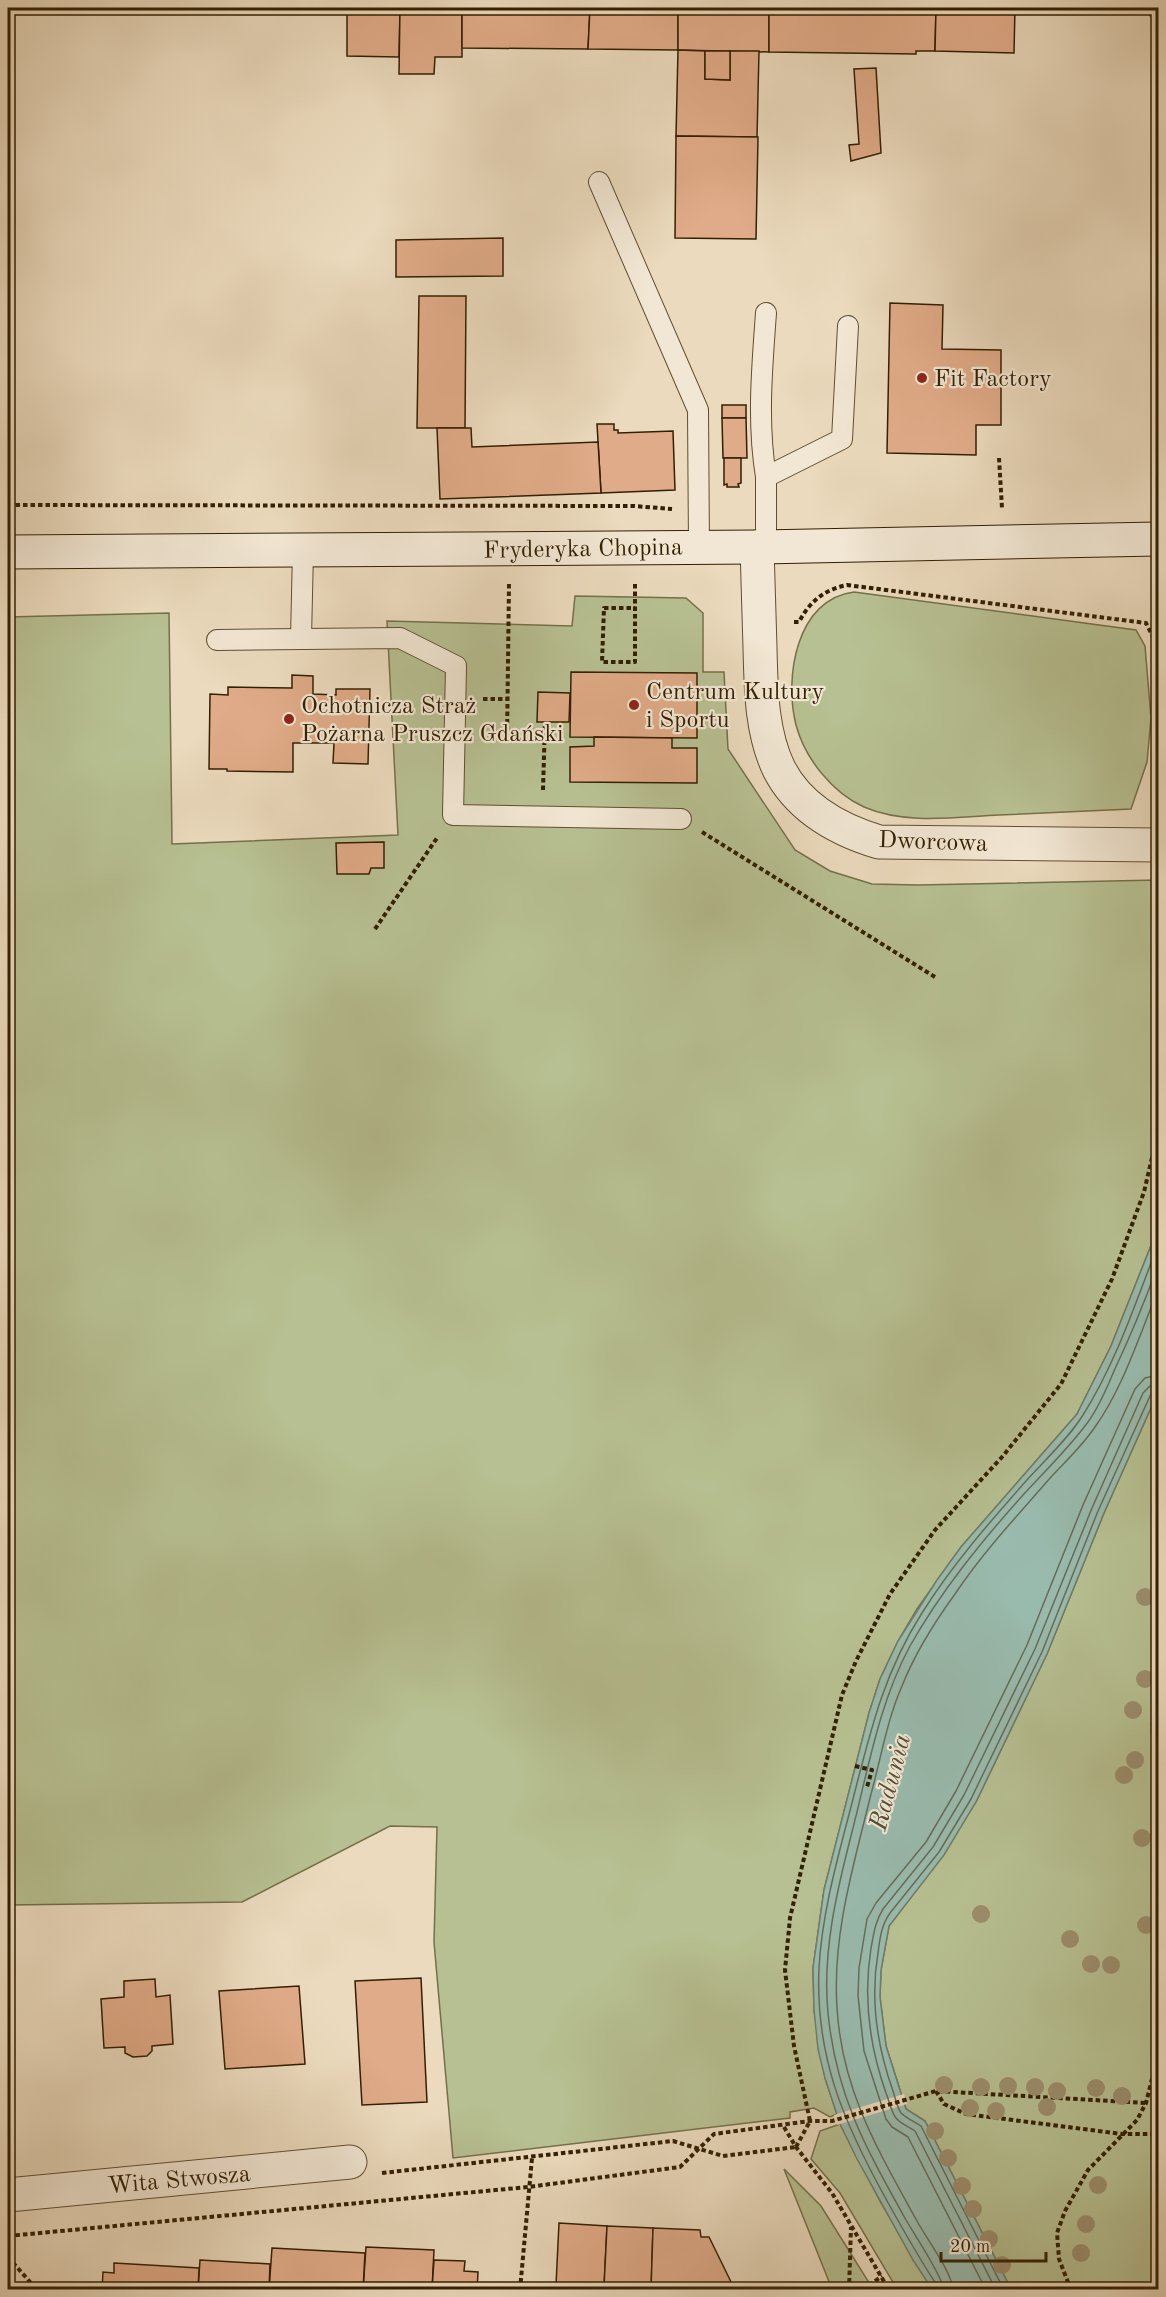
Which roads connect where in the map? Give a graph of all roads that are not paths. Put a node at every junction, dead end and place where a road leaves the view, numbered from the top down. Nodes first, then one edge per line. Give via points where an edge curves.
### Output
1 (599, 182) dead end
2 (766, 313) dead end
3 (848, 326) dead end
4 (766, 477) junction
5 (1150, 539) edge
6 (699, 547) junction
7 (761, 547) junction
8 (303, 551) junction
9 (8, 552) edge
10 (301, 638) junction
11 (217, 639) dead end
12 (681, 819) road end
13 (1158, 845) edge
14 (350, 2162) dead end
15 (8, 2195) edge

1 - 6 lane via 698,410
2 - 4 lane via 760,396
3 - 4 lane via 843,439
4 - 7 lane
5 - 7 main road, Fryderyka Chopina
6 - 7 main road, Fryderyka Chopina
6 - 8 main road, Fryderyka Chopina
7 - 13 main road, Dworcowa via 762,698 771,746 780,769 797,793 823,818 850,833 879,842
8 - 9 main road, Fryderyka Chopina
8 - 10 lane
10 - 11 lane
10 - 12 lane via 400,638 456,666 453,815
14 - 15 main road, Wita Stwosza

